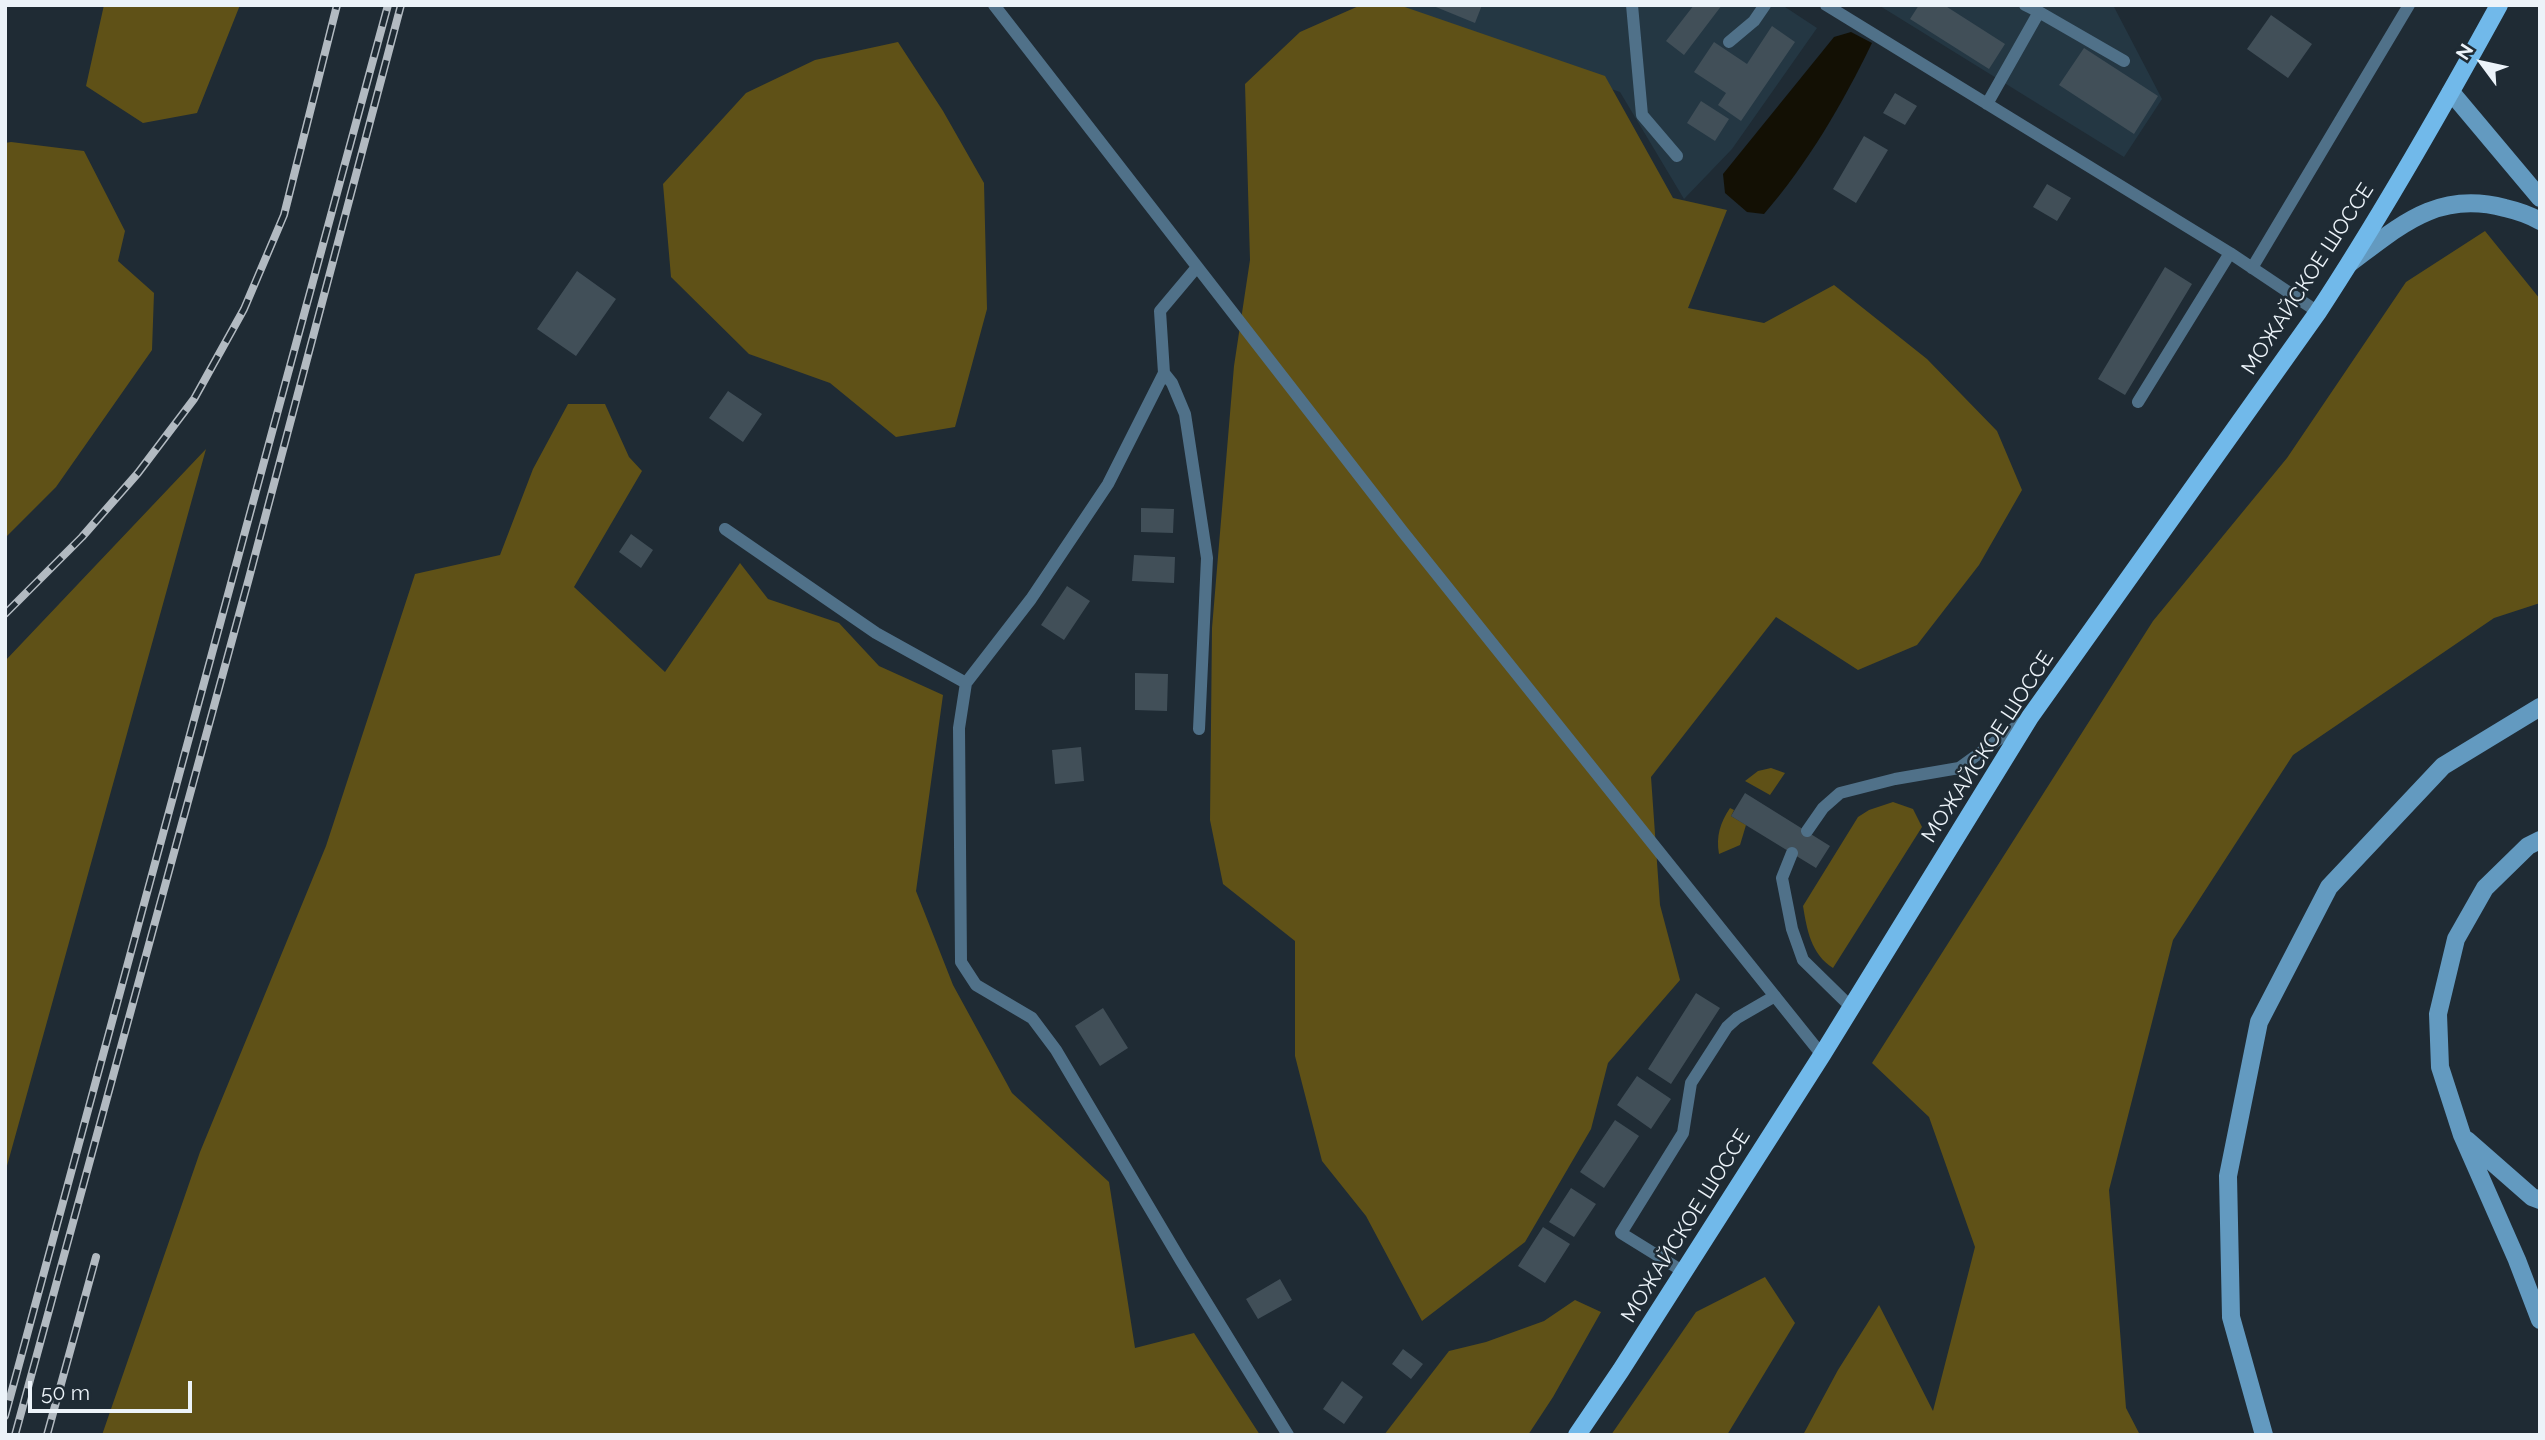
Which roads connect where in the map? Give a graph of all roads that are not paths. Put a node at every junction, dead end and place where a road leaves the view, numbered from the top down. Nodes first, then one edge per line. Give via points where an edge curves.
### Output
1 (994, 5) edge
2 (1632, 5) edge
3 (1765, 5) edge
4 (1826, 5) edge
5 (2025, 5) edge
6 (2409, 5) edge
7 (2499, 5) edge
8 (2039, 12) junction
9 (1729, 41) dead end
10 (2124, 61) dead end
11 (2451, 92) junction
12 (1987, 104) junction
13 (1677, 156) dead end
14 (2540, 198) edge
15 (2540, 221) edge
16 (2230, 253) junction
17 (2350, 263) junction
18 (1197, 267) junction
19 (2252, 268) junction
20 (2318, 312) junction
21 (1164, 373) junction
22 (2138, 402) dead end
23 (725, 529) dead end
24 (966, 683) junction
25 (2540, 707) edge
26 (2030, 717) junction
27 (1199, 729) dead end
28 (1807, 831) dead end
29 (2540, 840) edge
30 (1792, 853) dead end
31 (1775, 996) junction
32 (1852, 1008) junction
33 (1822, 1055) junction
34 (2462, 1135) junction
35 (2540, 1200) edge
36 (1684, 1272) junction
37 (2540, 1320) edge
38 (1288, 1435) edge
39 (1577, 1435) edge
40 (2264, 1435) edge

1 - 18 lane
2 - 13 lane via 1642,115
3 - 9 lane via 1754,21
4 - 12 lane
5 - 8 lane
6 - 19 lane
7 - 11 main road, МОЖАЙСКОЕ ШОССЕ
8 - 10 lane
8 - 12 lane
11 - 14 main road
11 - 17 main road, МОЖАЙСКОЕ ШОССЕ
12 - 16 lane
15 - 17 main road via 2481,201 2441,205 2400,226
16 - 19 lane
16 - 22 lane
17 - 20 main road, МОЖАЙСКОЕ ШОССЕ
18 - 21 lane via 1160,311
18 - 31 lane
19 - 20 lane
20 - 26 main road, МОЖАЙСКОЕ ШОССЕ
21 - 24 lane via 1108,484 1031,599
21 - 27 lane via 1185,414 1207,558
23 - 24 lane via 876,633
24 - 38 lane via 959,729 961,962 976,985 1032,1018 1056,1050
25 - 40 main road via 2442,766 2329,887 2259,1022 2228,1176 2231,1317
26 - 28 lane via 1959,768 1840,793
26 - 32 main road, МОЖАЙСКОЕ ШОССЕ
29 - 34 main road via 2486,888 2456,939 2438,1014 2440,1067
30 - 32 lane via 1782,878 1803,960
31 - 33 lane
31 - 36 lane via 1737,1018 1720,1038 1691,1083 1683,1133 1620,1233
32 - 33 main road, МОЖАЙСКОЕ ШОССЕ
33 - 36 main road, МОЖАЙСКОЕ ШОССЕ
34 - 35 main road
34 - 37 main road
36 - 39 main road, МОЖАЙСКОЕ ШОССЕ

